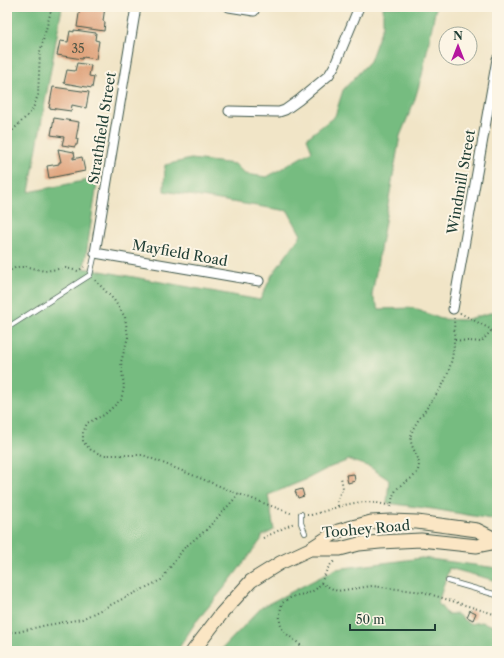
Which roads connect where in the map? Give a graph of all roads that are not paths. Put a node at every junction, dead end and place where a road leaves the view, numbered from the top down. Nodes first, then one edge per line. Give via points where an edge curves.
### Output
1 (136, 7) edge
2 (229, 7) edge
3 (359, 7) edge
4 (254, 11) dead end
5 (497, 59) edge
6 (229, 111) dead end
7 (94, 257) junction
8 (259, 281) dead end
9 (453, 309) road end
10 (7, 328) edge
11 (301, 514) road end
12 (305, 533) dead end
13 (497, 541) edge
14 (310, 549) junction
15 (448, 581) dead end
16 (497, 595) edge
17 (193, 651) edge

1 - 7 street, Strathfield Street
2 - 4 street
3 - 6 street via 329,75 299,100 279,112
5 - 9 street, Windmill Street
7 - 8 street, Mayfield Road
7 - 10 lane via 90,275
11 - 12 lane
13 - 14 main road, Toohey Road via 477,546 421,540 359,544 340,549
13 - 14 main road, Toohey Road via 476,530 391,520 371,522 338,531
14 - 17 main road, Toohey Road via 251,581
15 - 16 lane

